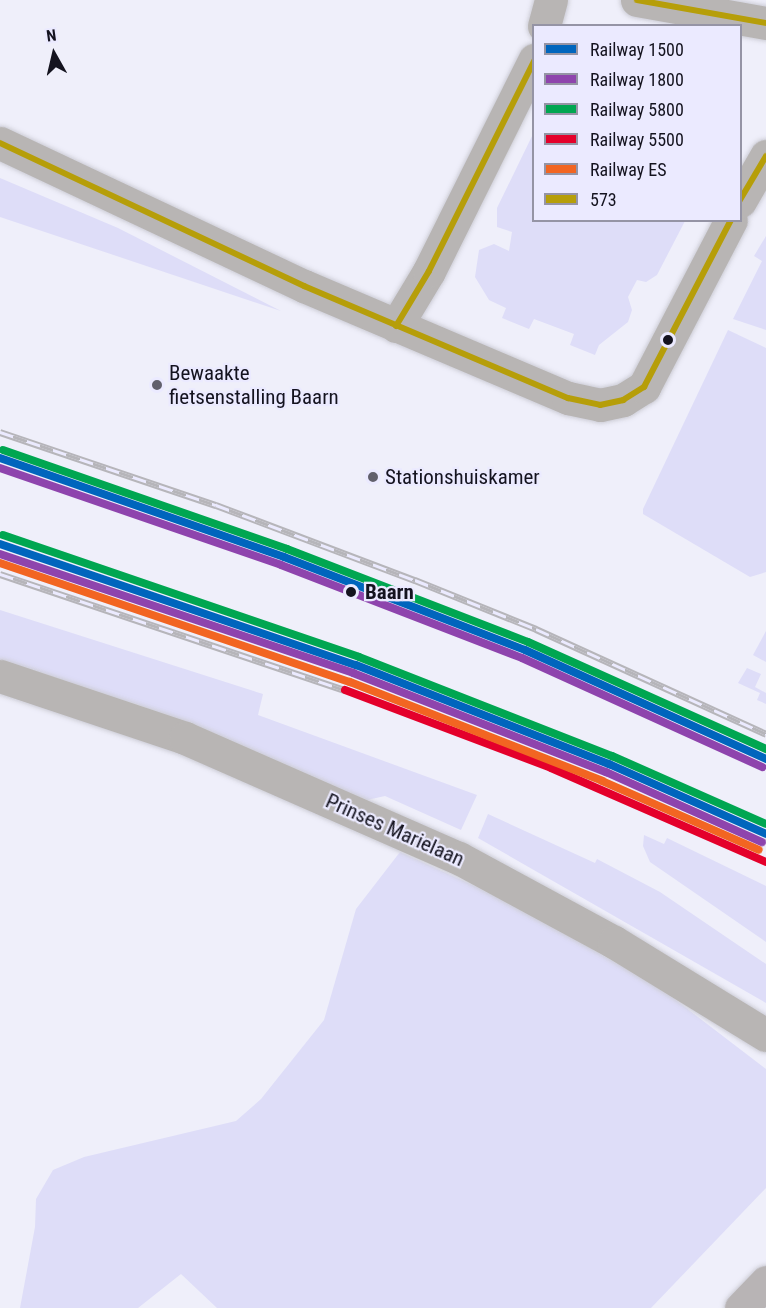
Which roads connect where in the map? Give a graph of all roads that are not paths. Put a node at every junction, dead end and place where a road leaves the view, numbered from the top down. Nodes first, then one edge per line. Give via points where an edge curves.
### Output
1 (551, 0) edge
2 (637, 0) edge
3 (766, 23) edge
4 (545, 24) edge
5 (532, 64) edge
6 (0, 143) edge
7 (766, 156) edge
8 (742, 199) edge
9 (730, 222) edge
10 (396, 326) junction
11 (0, 676) edge
12 (766, 1035) edge
13 (766, 1282) edge
14 (741, 1308) edge

1 - 4 street
2 - 3 street
5 - 10 street via 429,271
6 - 10 street
7 - 8 street
9 - 10 street via 644,387 623,400 600,405 568,398
11 - 12 street, Prinses Marielaan via 184,738 459,858 614,942
13 - 14 main road

